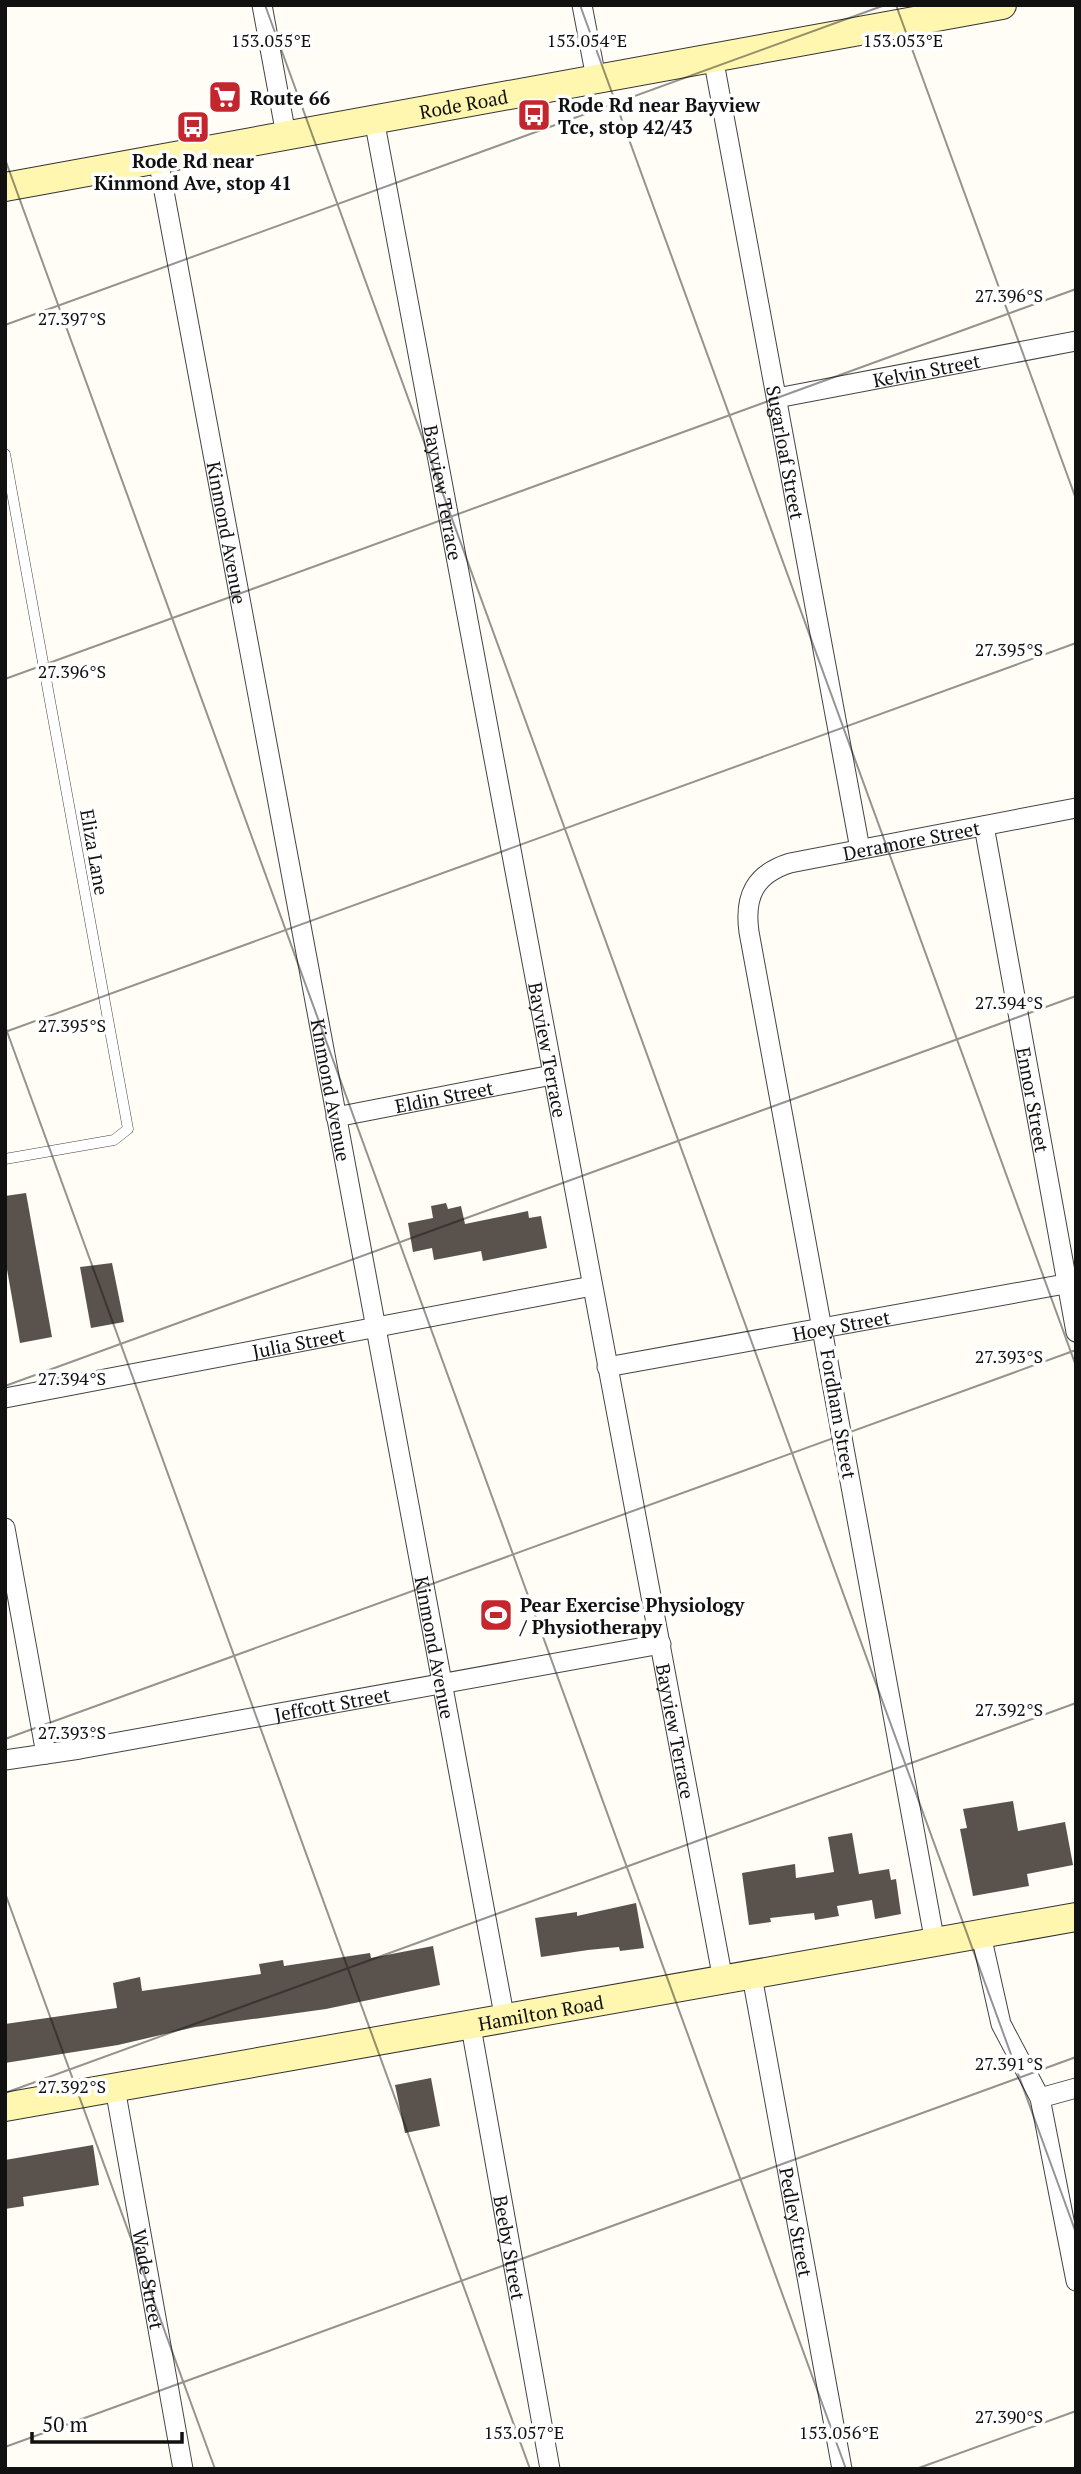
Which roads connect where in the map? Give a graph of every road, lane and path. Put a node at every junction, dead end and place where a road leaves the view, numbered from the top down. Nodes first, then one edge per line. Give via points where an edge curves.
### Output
1 (262, 5) edge
2 (582, 5) edge
3 (1002, 5) edge
4 (713, 57) junction
5 (596, 78) junction
6 (374, 119) junction
7 (286, 135) junction
8 (158, 159) junction
9 (5, 187) edge
10 (1076, 341) edge
11 (777, 398) junction
12 (5, 454) edge
13 (1076, 808) edge
14 (984, 826) junction
15 (859, 849) junction
16 (753, 886) joint
17 (552, 1074) junction
18 (336, 1118) junction
19 (5, 1159) edge
20 (1071, 1283) edge
21 (592, 1286) junction
22 (823, 1327) junction
23 (377, 1329) junction
24 (1076, 1332) edge
25 (607, 1367) junction
26 (5, 1398) edge
27 (5, 1528) edge
28 (661, 1644) junction
29 (442, 1683) junction
30 (46, 1754) junction
31 (5, 1760) edge
32 (1076, 1917) edge
33 (981, 1935) junction
34 (935, 1942) junction
35 (752, 1976) junction
36 (723, 1980) junction
37 (505, 2021) junction
38 (471, 2027) junction
39 (115, 2088) junction
40 (1076, 2088) edge
41 (1040, 2098) junction
42 (5, 2108) edge
43 (1076, 2281) edge
44 (183, 2469) edge
45 (550, 2469) edge
46 (842, 2469) edge

1 - 7 street
2 - 5 street
3 - 4 main road, Rode Road
4 - 5 main road, Rode Road
4 - 11 street, Sugarloaf Street
5 - 6 main road, Rode Road
6 - 7 main road, Rode Road
6 - 17 street, Bayview Terrace
7 - 8 main road, Rode Road
8 - 9 main road, Rode Road
8 - 18 street, Kinmond Avenue
10 - 11 street, Kelvin Street
11 - 15 street, Sugarloaf Street
12 - 19 lane, Eliza Lane via 128,1129 114,1140
13 - 14 street, Deramore Street
14 - 15 street, Deramore Street
14 - 20 street, Ennor Street
15 - 16 street, Deramore Street via 778,867
16 - 22 street, Fordham Street via 747,905 749,932
17 - 18 street, Eldin Street
17 - 21 street, Bayview Terrace
18 - 23 street, Kinmond Avenue
20 - 22 street, Hoey Street
20 - 24 street, Ennor Street
21 - 23 street, Julia Street
21 - 25 street, Bayview Terrace
22 - 25 street, Hoey Street
22 - 34 street, Fordham Street
23 - 26 street, Julia Street
23 - 29 street, Kinmond Avenue
25 - 28 street, Bayview Terrace
27 - 30 street
28 - 29 street, Jeffcott Street
28 - 36 street, Bayview Terrace
29 - 30 street, Jeffcott Street
29 - 37 street, Kinmond Avenue
30 - 31 street, Jeffcott Street
32 - 33 main road, Hamilton Road
33 - 34 main road, Hamilton Road
33 - 41 street via 1001,2024
34 - 35 main road, Hamilton Road
35 - 36 main road, Hamilton Road
35 - 46 street, Pedley Street
36 - 37 main road, Hamilton Road
37 - 38 main road, Hamilton Road
38 - 39 main road, Hamilton Road
38 - 45 street, Beeby Street
39 - 42 main road, Hamilton Road
39 - 44 street, Wade Street
40 - 41 street
41 - 43 street

